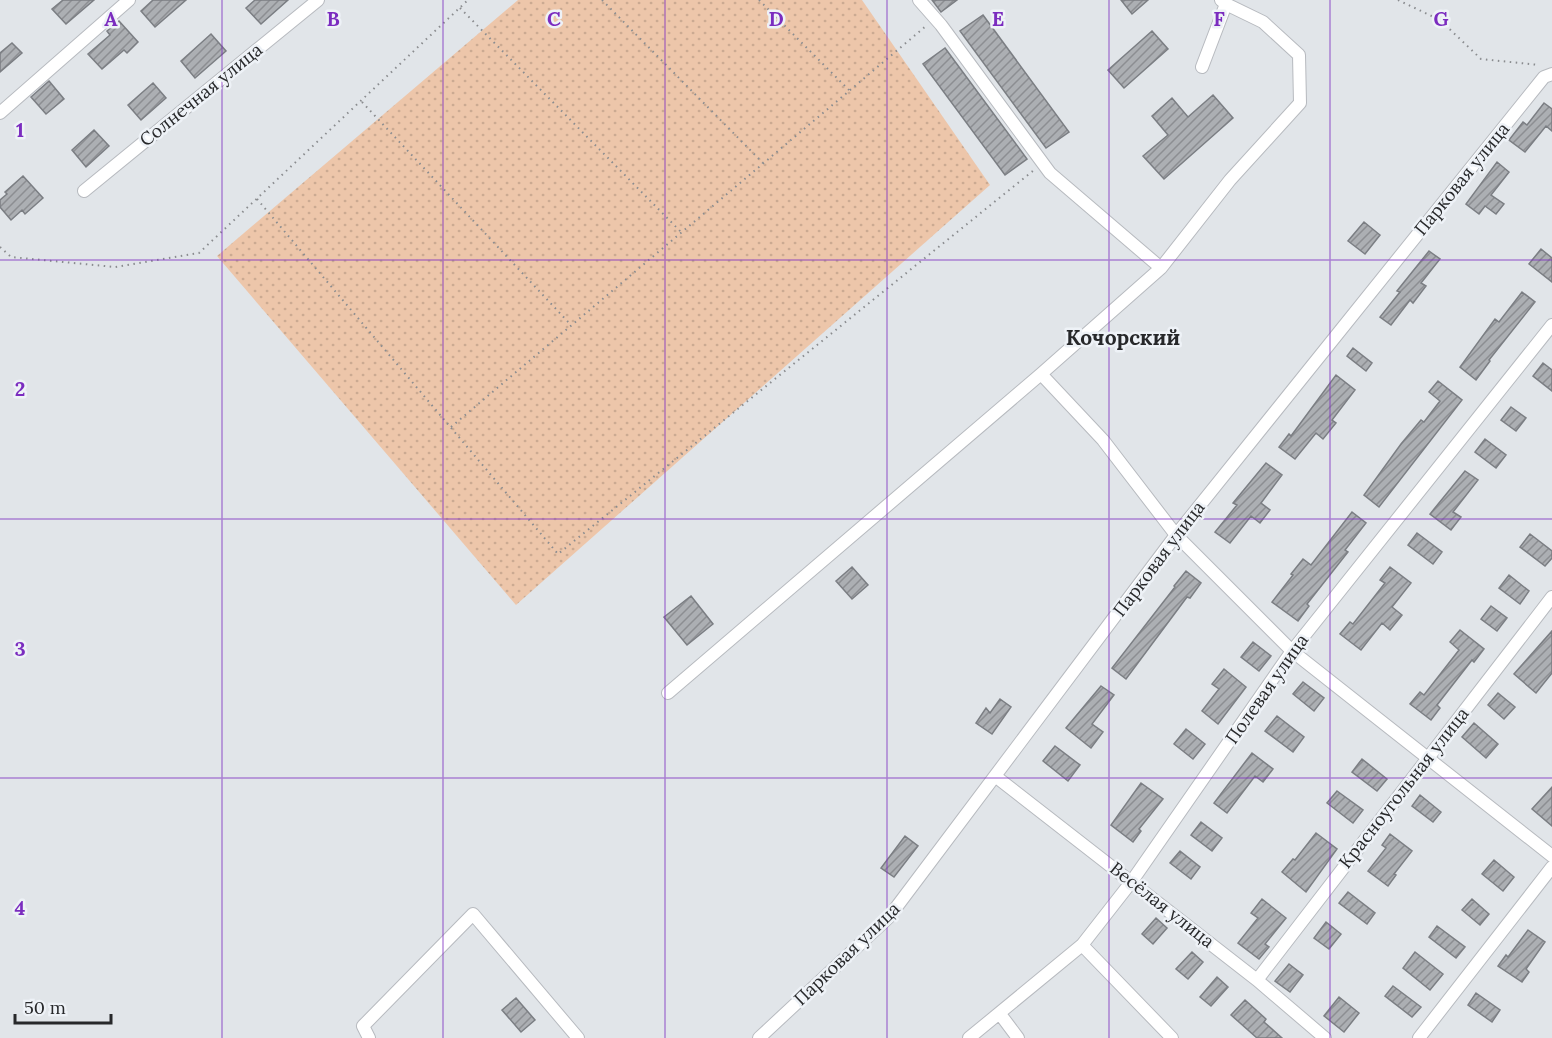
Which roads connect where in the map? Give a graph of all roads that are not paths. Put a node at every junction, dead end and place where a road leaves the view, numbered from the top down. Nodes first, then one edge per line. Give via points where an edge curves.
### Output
1 (129, 0) edge
2 (318, 0) edge
3 (919, 0) edge
4 (1223, 2) edge
5 (1202, 67) dead end
6 (1552, 74) edge
7 (0, 113) edge
8 (84, 191) dead end
9 (1161, 268) junction
10 (1552, 325) edge
11 (1041, 374) junction
12 (1176, 535) junction
13 (1552, 597) edge
14 (1292, 651) junction
15 (668, 693) dead end
16 (1427, 758) junction
17 (995, 776) junction
18 (1552, 856) edge
19 (1552, 867) edge
20 (1132, 881) junction
21 (1082, 945) junction
22 (1257, 980) junction
23 (1000, 1014) junction
24 (369, 1038) edge
25 (578, 1038) edge
26 (759, 1038) edge
27 (969, 1038) edge
28 (1018, 1038) edge
29 (1172, 1038) edge
30 (1325, 1038) edge
31 (1419, 1038) edge

1 - 7 street
2 - 8 street, Солнечная улица
3 - 9 street via 1050,173
4 - 5 street
4 - 9 street via 1263,22 1299,55 1300,103 1230,180
6 - 12 street, Парковая улица via 1544,77
9 - 11 street
10 - 14 street, Полевая улица
11 - 12 street via 1103,440
11 - 15 street
12 - 14 street
12 - 17 street, Парковая улица
13 - 16 street, Красноугольная улица
14 - 16 street
14 - 20 street, Полевая улица
16 - 18 street
16 - 22 street, Красноугольная улица
17 - 20 street, Весёлая улица
17 - 26 street, Парковая улица via 889,917
19 - 31 street
20 - 21 street, Полевая улица
20 - 22 street, Весёлая улица
21 - 23 street, Полевая улица
21 - 29 street
22 - 30 street, Весёлая улица
23 - 27 street, Полевая улица
23 - 28 street
24 - 25 street via 363,1026 473,914

